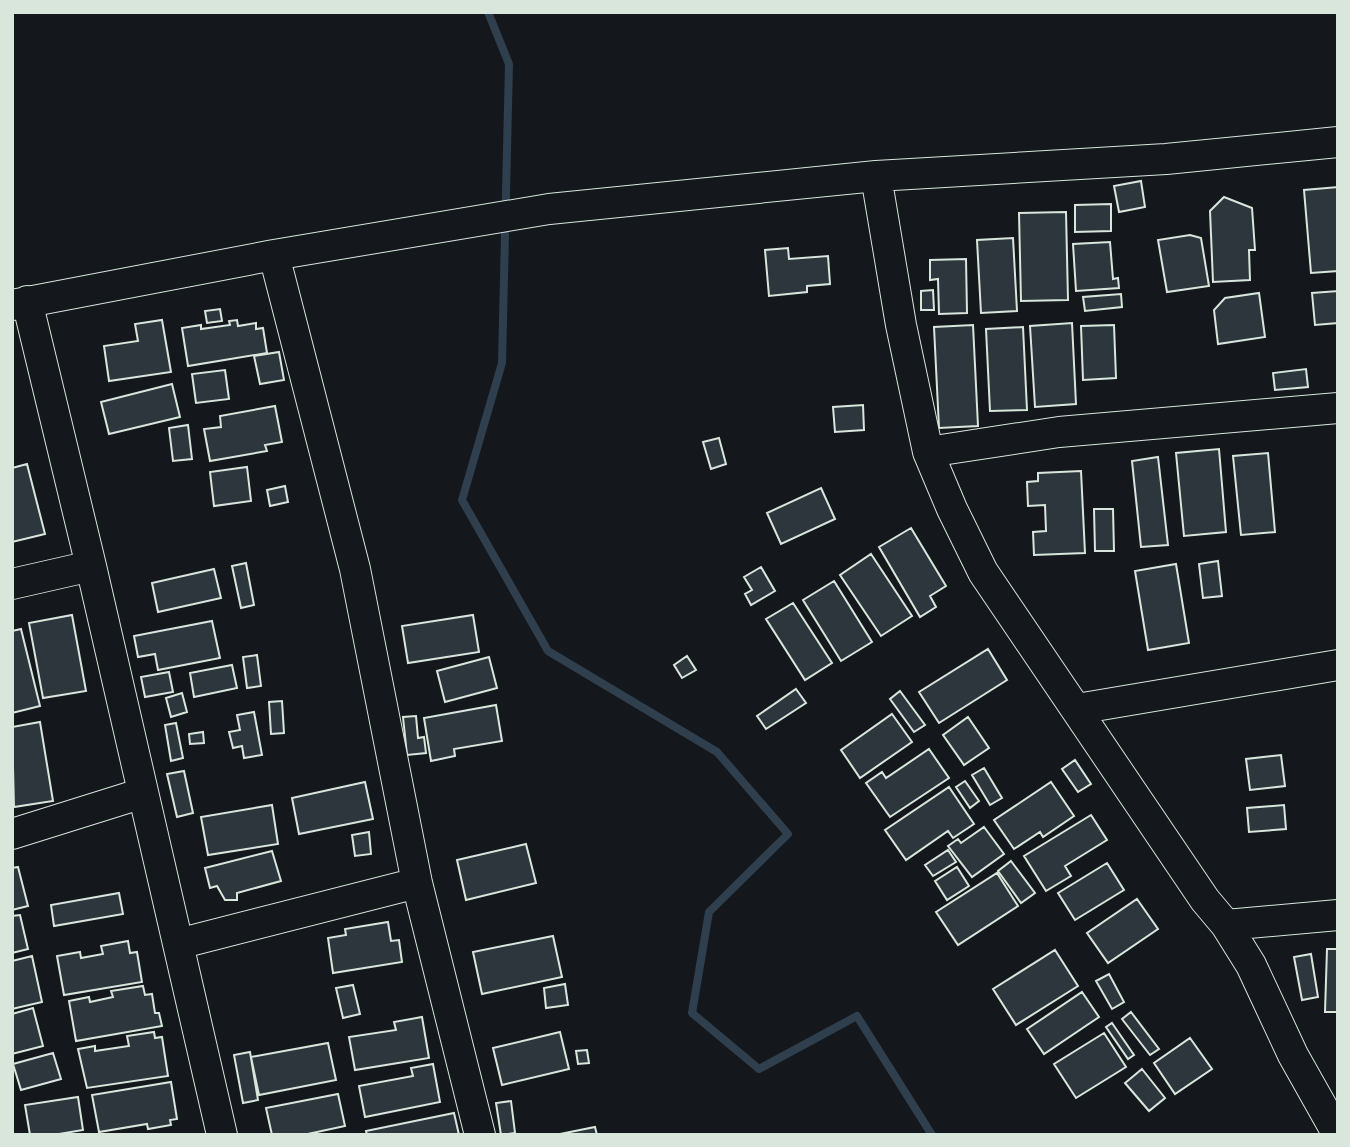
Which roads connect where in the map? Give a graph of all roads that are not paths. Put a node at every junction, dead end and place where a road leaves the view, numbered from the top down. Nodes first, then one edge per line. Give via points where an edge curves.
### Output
1 (1338, 142) edge
2 (876, 176) junction
3 (274, 255) junction
4 (20, 303) edge
5 (1338, 408) edge
6 (928, 452) junction
7 (91, 566) junction
8 (12, 584) edge
9 (1338, 665) edge
10 (1077, 709) junction
11 (143, 793) junction
12 (12, 834) edge
13 (417, 883) junction
14 (1338, 915) edge
15 (1226, 925) junction
16 (178, 944) junction
17 (222, 1135) edge
18 (480, 1135) edge
19 (1338, 1135) edge

1 - 2 street via 1166,159
2 - 3 street via 549,209
2 - 6 street
3 - 4 street
3 - 13 street via 355,569
4 - 7 street
5 - 6 street via 1059,432
6 - 10 street via 983,572
7 - 8 street
7 - 11 street
9 - 10 street
10 - 15 street
11 - 12 street
11 - 16 street
13 - 16 street
13 - 18 street
14 - 15 street
15 - 19 street
16 - 17 street

